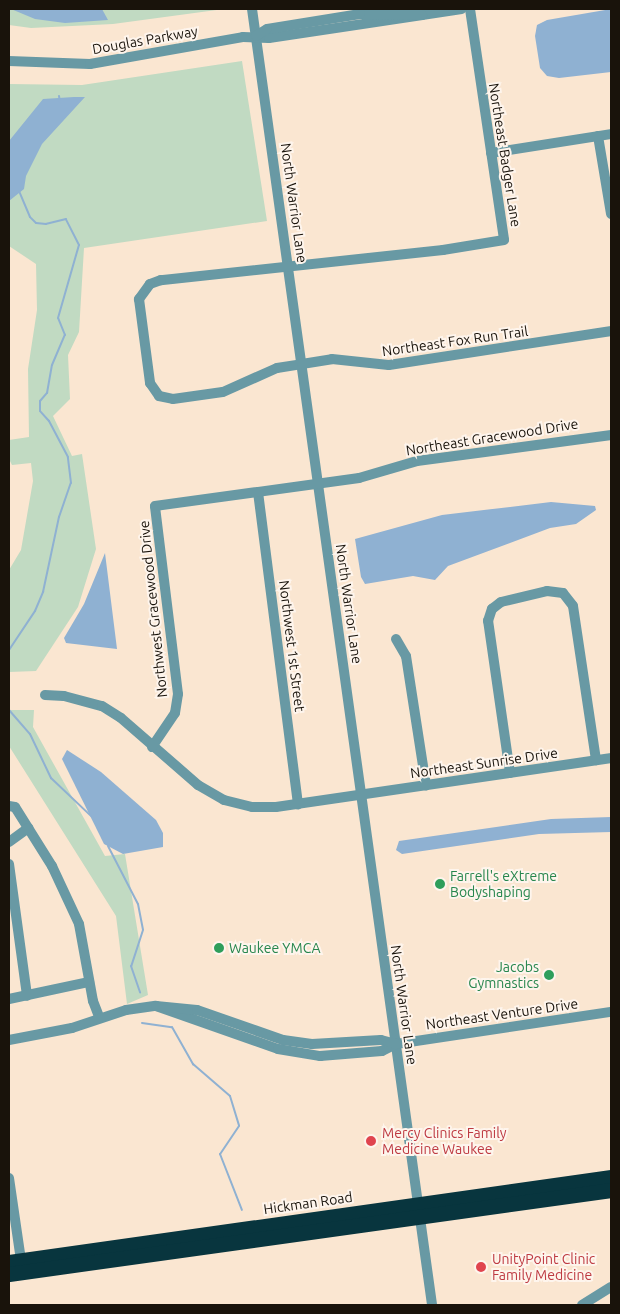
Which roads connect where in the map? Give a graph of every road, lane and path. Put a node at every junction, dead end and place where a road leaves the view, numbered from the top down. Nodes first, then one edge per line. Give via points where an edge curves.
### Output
1 (252, 9) edge
2 (462, 9) edge
3 (470, 9) edge
4 (256, 36) junction
5 (9, 62) edge
6 (611, 134) edge
7 (598, 136) junction
8 (491, 153) junction
9 (611, 214) edge
10 (289, 266) junction
11 (611, 332) edge
12 (302, 364) junction
13 (611, 435) edge
14 (318, 484) junction
15 (258, 492) junction
16 (396, 639) dead end
17 (45, 695) dead end
18 (152, 747) junction
19 (611, 758) edge
20 (596, 760) junction
21 (510, 773) junction
22 (426, 785) junction
23 (361, 794) junction
24 (298, 804) junction
25 (9, 806) edge
26 (28, 828) junction
27 (9, 842) edge
28 (9, 864) edge
29 (90, 982) junction
30 (27, 996) junction
31 (9, 999) edge
32 (611, 1012) edge
33 (100, 1017) junction
34 (9, 1040) edge
35 (396, 1044) junction
36 (611, 1177) edge
37 (9, 1178) edge
38 (611, 1190) edge
39 (419, 1211) junction
40 (15, 1267) edge
41 (611, 1286) edge
42 (432, 1305) edge
43 (582, 1305) edge

1 - 4 street, North Warrior Lane
2 - 4 street, Douglas Parkway via 269,38
3 - 8 street, Northeast Badger Lane
4 - 5 street, Douglas Parkway via 90,64
4 - 10 street, North Warrior Lane
6 - 7 street
7 - 8 street
7 - 9 street
8 - 10 street, Northeast Badger Lane via 504,240
10 - 12 street, North Warrior Lane
10 - 12 street, Northeast Fox Run Trail via 161,280 142,292 140,309 150,384 158,396 173,399 223,392 277,368
11 - 12 street, Northeast Fox Run Trail via 389,365 332,359
12 - 14 street, North Warrior Lane
13 - 14 street, Northeast Gracewood Drive via 417,461 359,478
14 - 15 street, Northwest Gracewood Drive
14 - 23 street, North Warrior Lane
15 - 18 street, Northwest Gracewood Drive via 155,506 178,694 175,713
15 - 24 street, Northwest 1st Street
16 - 22 street via 406,656
17 - 18 street, Northeast Sunrise Drive via 64,696 102,706
18 - 24 street, Northeast Sunrise Drive via 198,785 224,800 252,807
19 - 20 street, Northeast Sunrise Drive
20 - 21 street, Northeast Sunrise Drive
20 - 21 street via 572,606 563,593 547,591 501,602 492,609 488,621
21 - 22 street, Northeast Sunrise Drive
22 - 23 street, Northeast Sunrise Drive
23 - 24 street, Northeast Sunrise Drive
23 - 35 street, North Warrior Lane
25 - 26 street via 14,806
26 - 27 street
26 - 29 street via 52,866 79,924
28 - 30 street
29 - 30 street
29 - 33 street
30 - 31 street
32 - 35 street, Northeast Venture Drive
33 - 34 street, Northeast Venture Drive via 72,1028
33 - 35 street, Northeast Venture Drive via 156,1006 197,1010 283,1040 312,1044 381,1040
35 - 39 street, North Warrior Lane
36 - 39 highway, Hickman Road
37 - 40 street
38 - 39 highway, Hickman Road
39 - 40 highway, Hickman Road
39 - 42 street, North Warrior Lane
41 - 43 street

